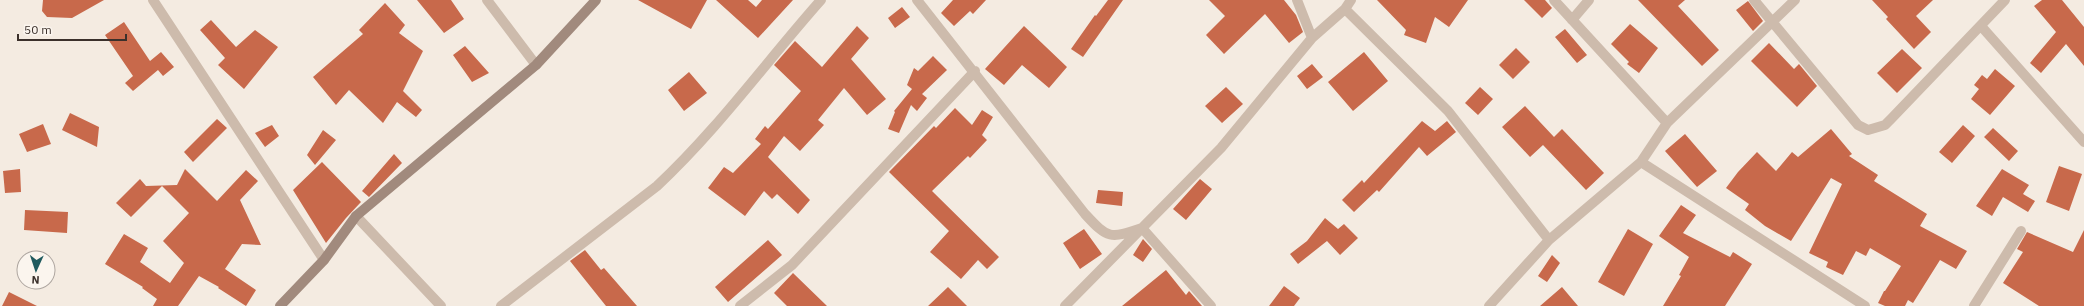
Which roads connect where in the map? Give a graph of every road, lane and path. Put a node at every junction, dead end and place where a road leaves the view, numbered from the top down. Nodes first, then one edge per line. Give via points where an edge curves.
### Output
1 (153, 0) edge
2 (487, 0) edge
3 (596, 0) edge
4 (821, 0) edge
5 (917, 0) edge
6 (1297, 0) edge
7 (1351, 0) edge
8 (1554, 0) edge
9 (1589, 0) edge
10 (1754, 0) edge
11 (1795, 0) edge
12 (2005, 0) edge
13 (1345, 9) junction
14 (1572, 20) junction
15 (1773, 22) junction
16 (1981, 26) junction
17 (1312, 38) junction
18 (536, 65) junction
19 (975, 71) junction
20 (1667, 123) junction
21 (2084, 142) edge
22 (1641, 162) junction
23 (356, 216) junction
24 (1142, 228) junction
25 (2021, 231) dead end
26 (1549, 240) junction
27 (324, 260) junction
28 (280, 306) edge
29 (441, 306) edge
30 (501, 306) edge
31 (740, 306) edge
32 (1064, 306) edge
33 (1211, 306) edge
34 (1489, 306) edge
35 (1865, 306) edge
36 (1974, 306) edge

1 - 27 street
2 - 18 street
3 - 18 street
4 - 30 street via 705,138 658,186
5 - 19 street
6 - 17 street
7 - 13 street
8 - 14 street
9 - 14 street
10 - 15 street
11 - 15 street
12 - 16 street
13 - 17 street
13 - 26 street via 1448,110
14 - 20 street
15 - 16 street via 1858,125 1868,130 1885,125
15 - 20 street
16 - 21 street
17 - 24 street via 1221,148
18 - 23 street
19 - 24 street via 1084,214 1101,232 1117,236
19 - 31 street via 792,265
20 - 22 street
22 - 26 street
22 - 35 street
23 - 27 street
23 - 29 street
24 - 32 street
24 - 33 street
25 - 36 street
26 - 34 street
27 - 28 street

